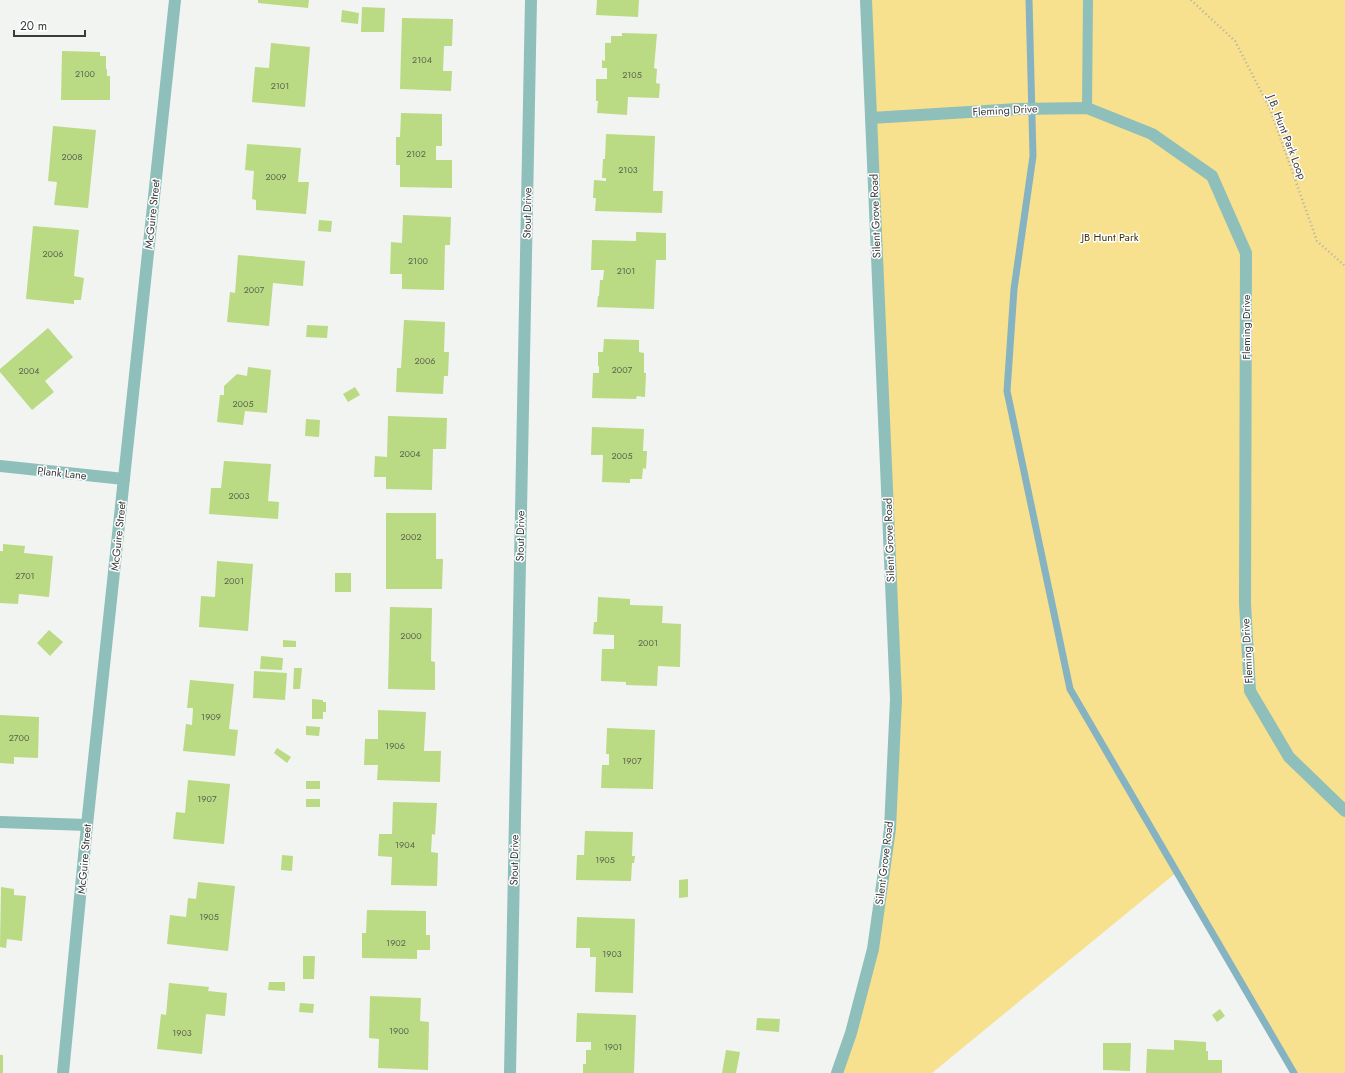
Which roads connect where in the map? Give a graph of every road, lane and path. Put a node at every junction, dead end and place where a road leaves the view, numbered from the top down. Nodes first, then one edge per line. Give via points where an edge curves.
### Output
1 (176, 0) edge
2 (531, 0) edge
3 (866, 0) edge
4 (1088, 0) edge
5 (1191, 0) edge
6 (1087, 108) junction
7 (871, 118) junction
8 (1345, 266) edge
9 (0, 466) edge
10 (124, 479) junction
11 (1345, 811) edge
12 (0, 822) edge
13 (87, 825) junction
14 (64, 1073) edge
15 (510, 1073) edge
16 (837, 1073) edge

1 - 10 street, McGuire Street
2 - 15 street, Stout Drive
3 - 7 street, Silent Grove Road
4 - 6 lane
5 - 8 path, J.B. Hunt Park Loop via 1235,42 1270,109 1317,241
6 - 7 street, Fleming Drive via 1018,109
6 - 11 street, Fleming Drive via 1152,134 1212,176 1246,253 1245,604 1250,691 1289,757
7 - 16 street, Silent Grove Road via 896,699 890,829 873,949 851,1033
9 - 10 street, Plank Lane
10 - 13 street, McGuire Street
12 - 13 street
13 - 14 street, McGuire Street

